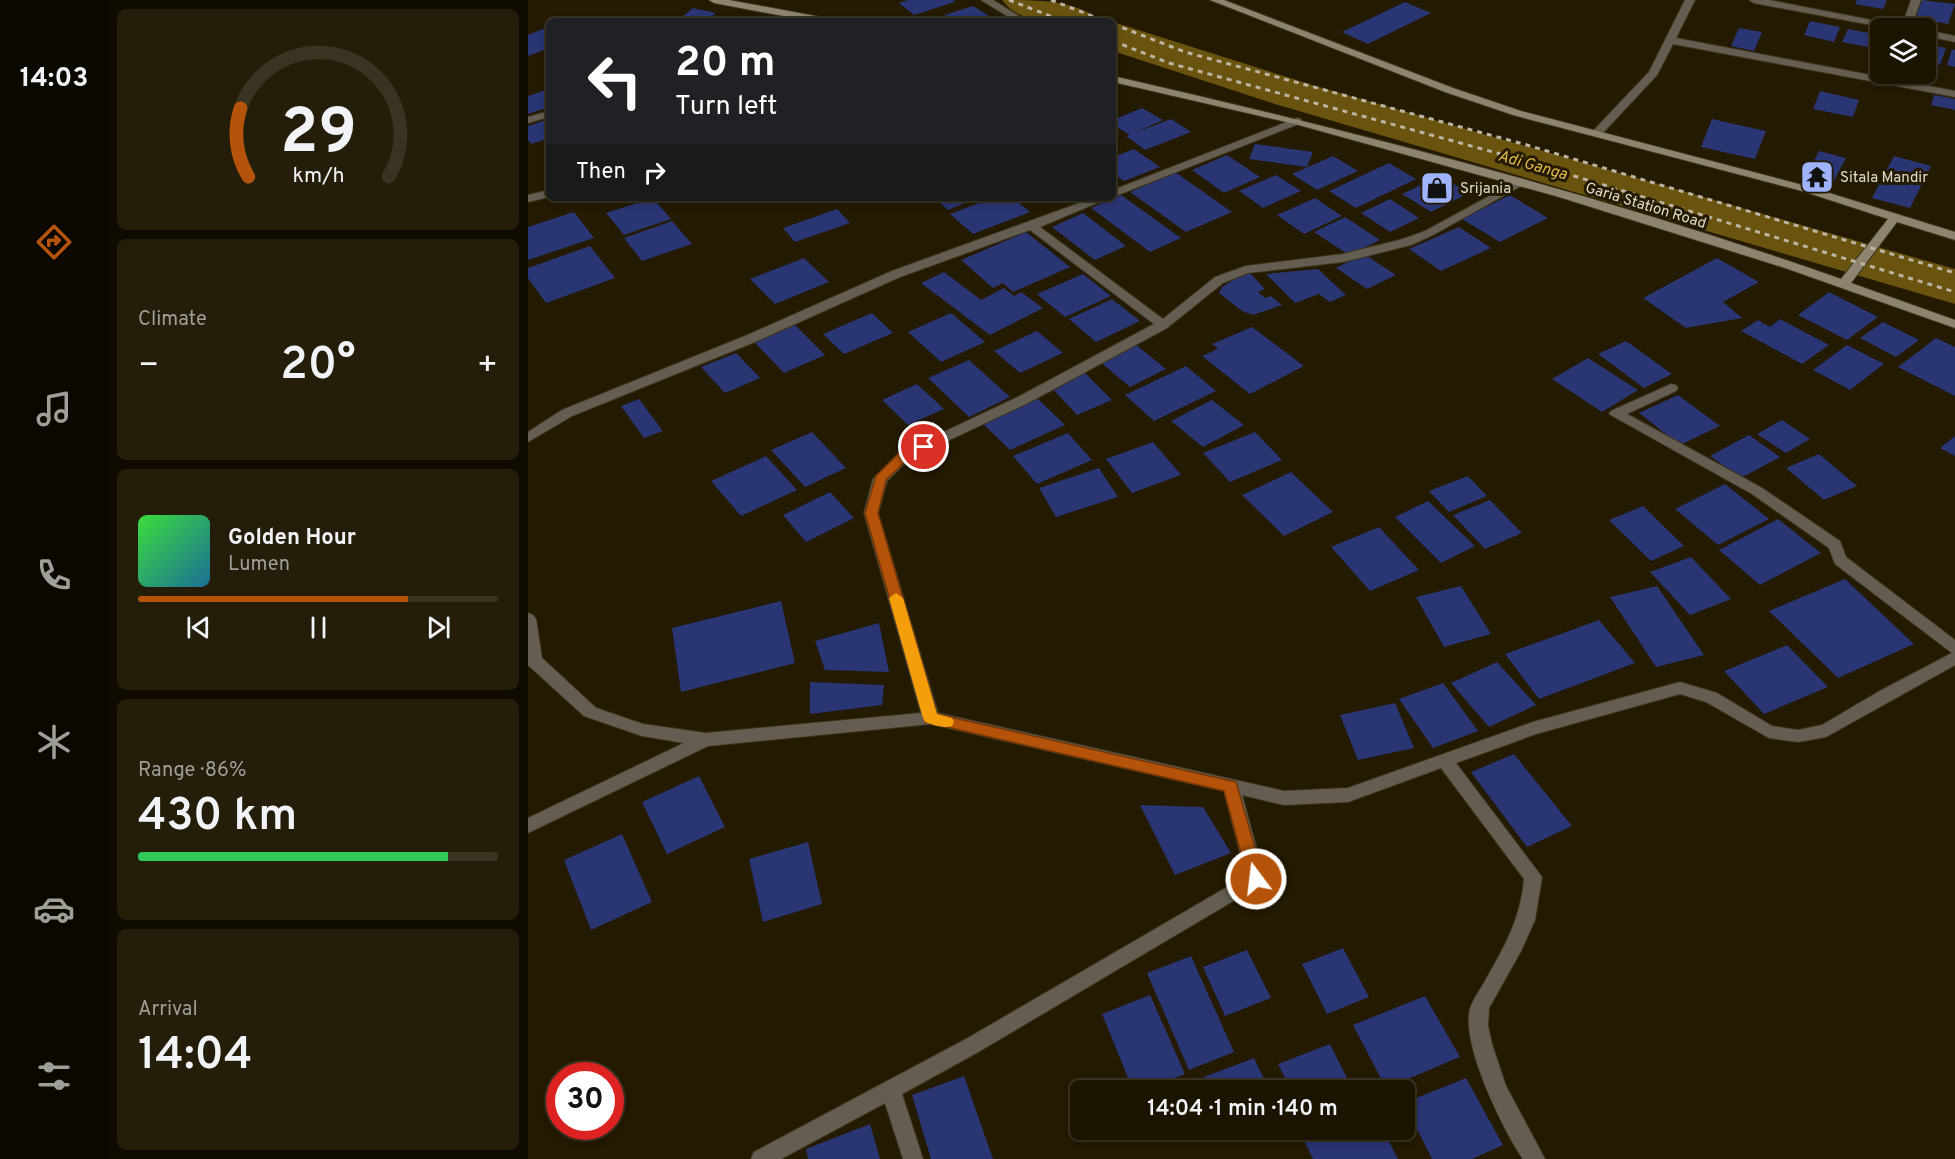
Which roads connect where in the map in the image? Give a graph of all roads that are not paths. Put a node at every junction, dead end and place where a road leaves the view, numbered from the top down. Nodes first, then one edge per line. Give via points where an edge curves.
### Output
1 (714, 0) edge
2 (986, 0) edge
3 (1215, 0) edge
4 (1690, 0) edge
5 (1754, 0) edge
6 (1916, 0) edge
7 (1802, 4) edge
8 (809, 18) edge
9 (1017, 18) edge
10 (1910, 18) edge
11 (1870, 21) edge
12 (1936, 35) edge
13 (1955, 39) edge
14 (1669, 40) junction
15 (1116, 80) edge
16 (1955, 94) edge
17 (546, 115) edge
18 (528, 120) edge
19 (1297, 121) junction
20 (1597, 133) junction
21 (1519, 183) junction
22 (1116, 193) edge
23 (546, 194) edge
24 (528, 199) edge
25 (1095, 201) edge
26 (1894, 217) junction
27 (1031, 226) junction
28 (1954, 234) edge
29 (1844, 283) junction
30 (1955, 324) edge
31 (1163, 325) junction
32 (1671, 388) dead end
33 (528, 438) edge
34 (528, 619) edge
35 (1955, 648) edge
36 (1955, 658) edge
37 (531, 659) edge
38 (931, 718) junction
39 (706, 740) junction
40 (1444, 760) junction
41 (1231, 786) junction
42 (528, 825) edge
43 (890, 1088) junction
44 (761, 1159) edge
45 (913, 1159) edge
46 (1535, 1159) edge

1 - 8 main road
2 - 9 street
3 - 20 main road via 1449,90
4 - 14 street
5 - 7 street
6 - 10 street
7 - 11 street
12 - 13 street
14 - 16 street
14 - 20 street via 1653,73
15 - 19 main road, Garia Station Road
17 - 18 street
19 - 21 main road, Garia Station Road
19 - 22 street
20 - 26 main road
21 - 29 main road, Garia Station Road
21 - 31 street via 1407,242 1343,258 1246,270 1219,280
23 - 24 street
25 - 27 street
26 - 28 main road
26 - 29 main road
27 - 31 street
27 - 33 street via 896,274 750,339 567,413
29 - 30 main road, Garia Station Road
31 - 38 street via 1023,400 904,456 880,479 871,513
32 - 35 street via 1616,414 1767,498 1835,545 1840,560
34 - 37 street
36 - 40 street via 1826,731 1798,736 1769,732 1711,697 1680,688 1533,728
37 - 39 street via 590,712 642,730
38 - 39 street
38 - 41 street
39 - 42 street
40 - 41 street via 1348,795 1284,798
40 - 46 street via 1533,878 1526,925 1479,1012 1483,1054 1502,1101
41 - 43 street via 1256,879 973,1045
43 - 44 street
43 - 45 street

